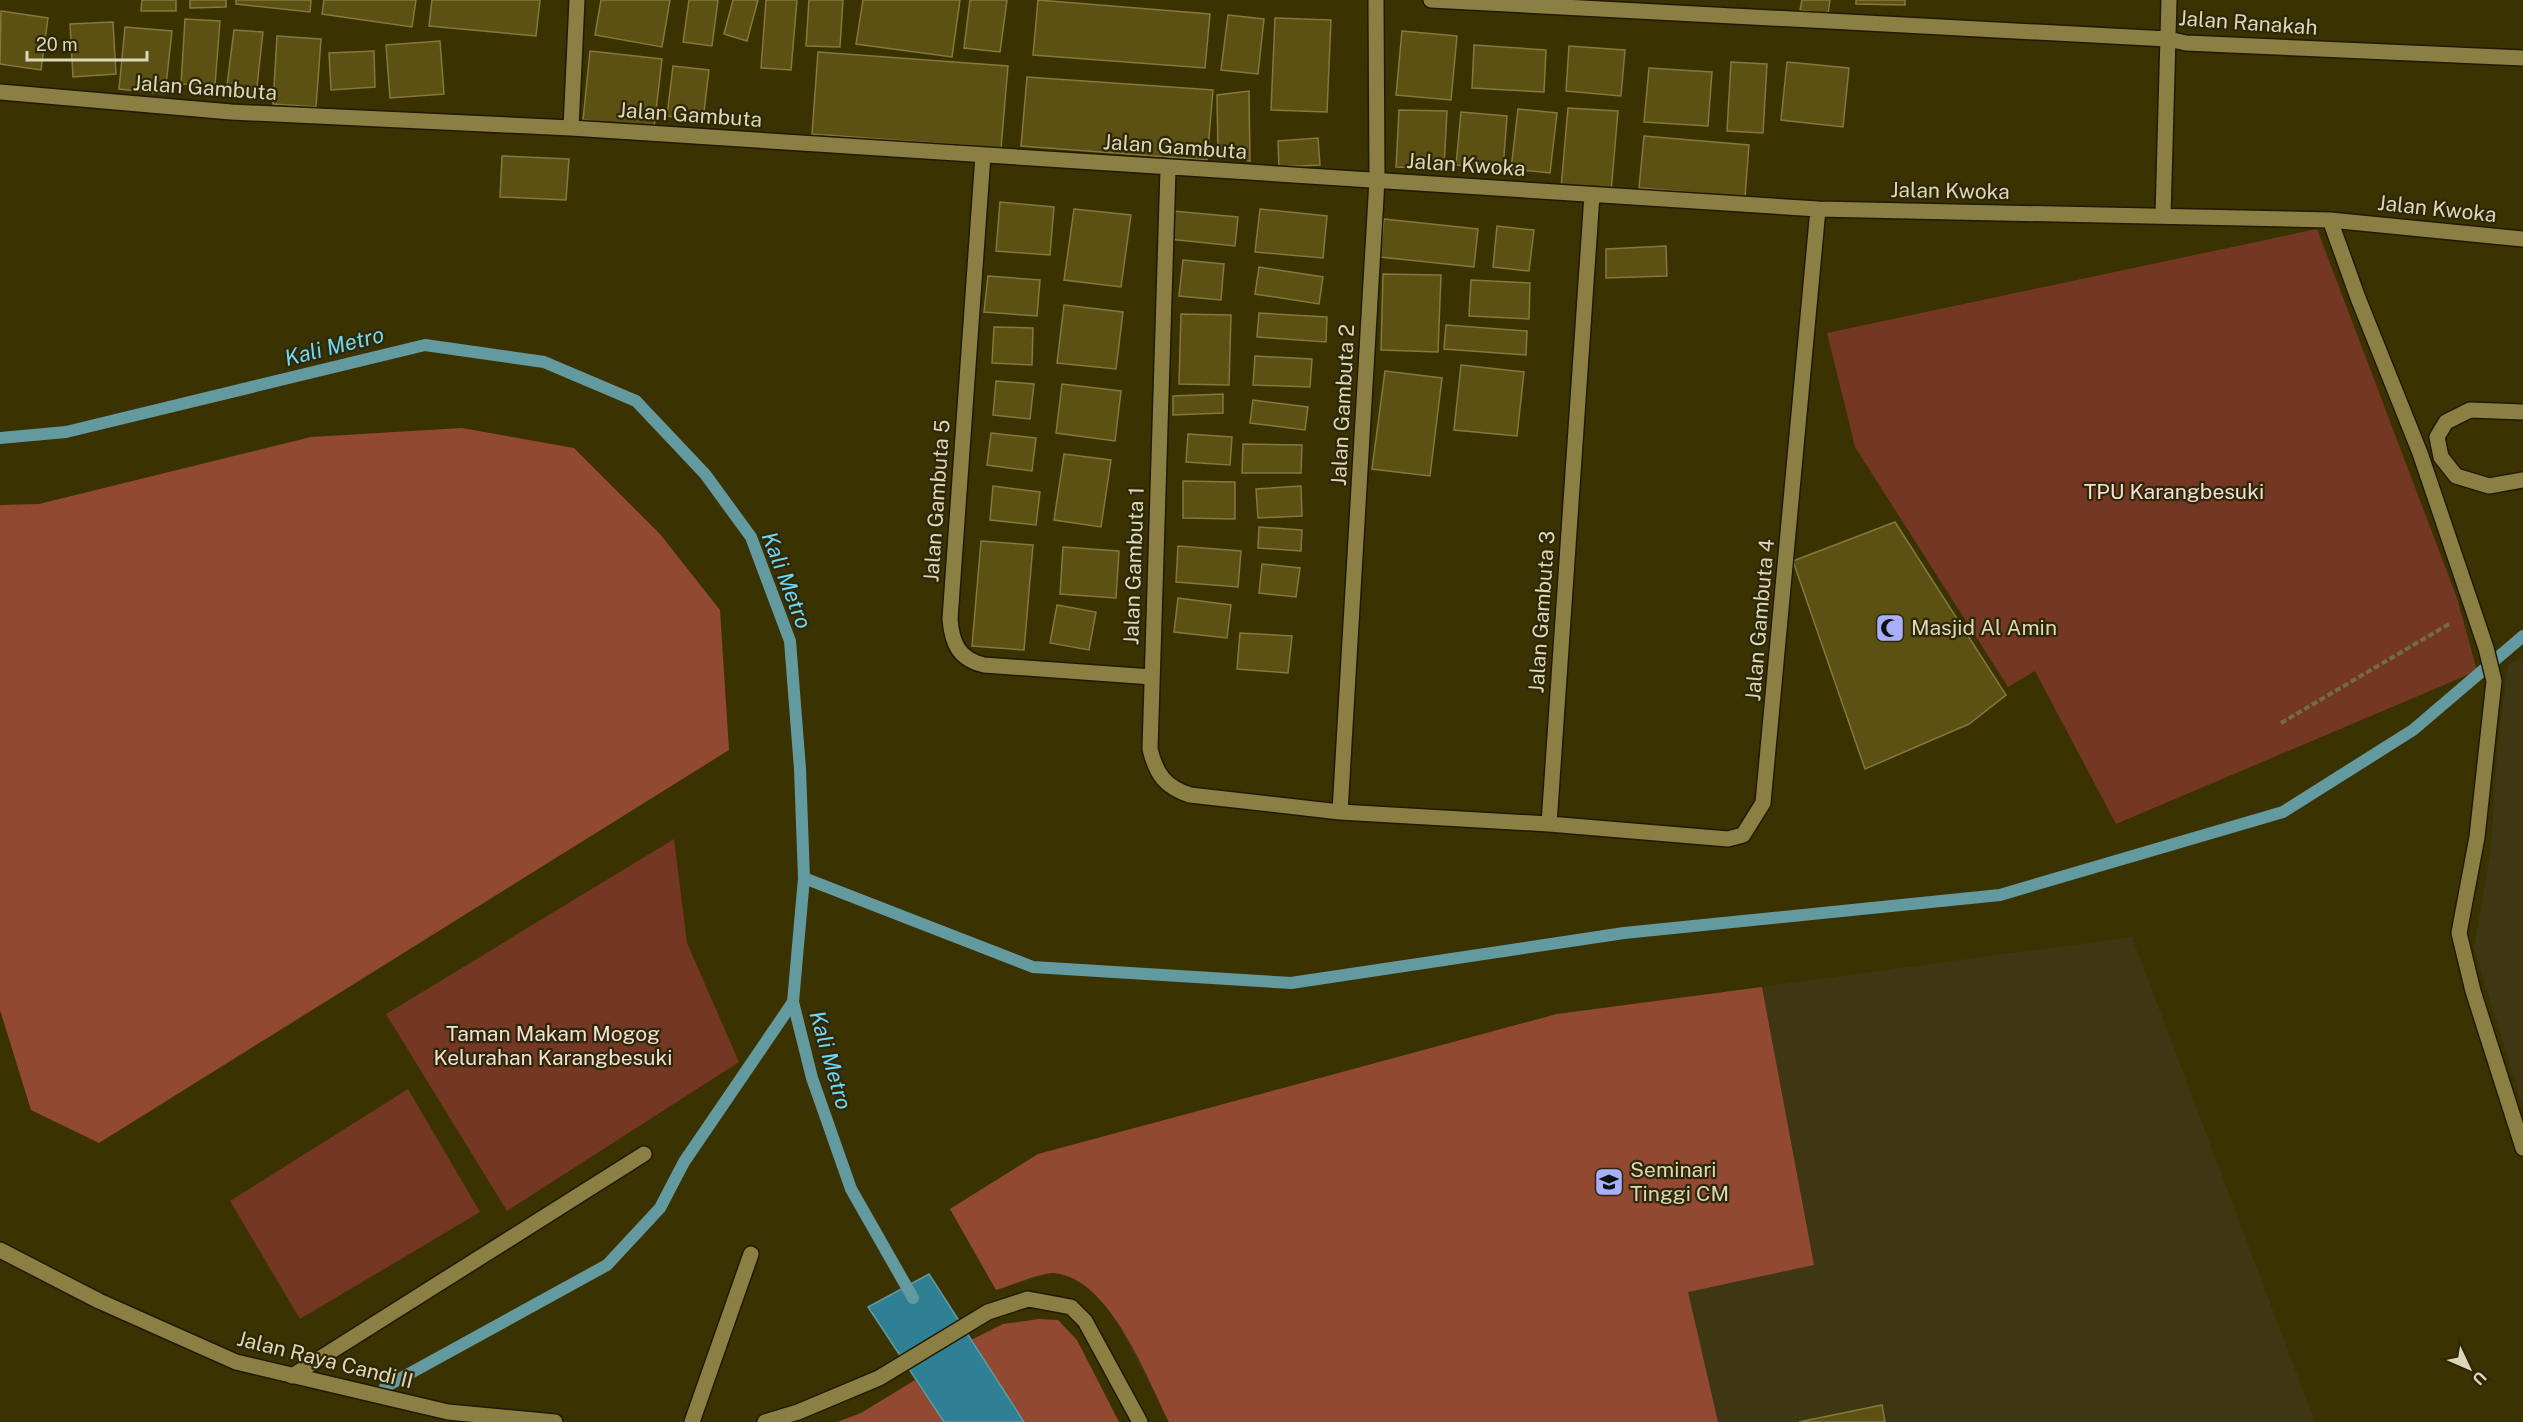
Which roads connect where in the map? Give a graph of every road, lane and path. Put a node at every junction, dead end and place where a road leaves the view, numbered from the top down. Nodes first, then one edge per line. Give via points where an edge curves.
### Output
1 (577, 0) edge
2 (1376, 0) edge
3 (1431, 0) edge
4 (2169, 0) edge
5 (2168, 39) junction
6 (2523, 58) edge
7 (0, 92) edge
8 (571, 128) junction
9 (983, 155) junction
10 (1168, 169) junction
11 (1377, 180) junction
12 (1592, 195) junction
13 (1818, 209) junction
14 (2163, 216) junction
15 (2330, 220) junction
16 (2523, 239) edge
17 (2523, 412) edge
18 (2523, 480) edge
19 (2472, 610) junction
20 (1152, 677) junction
21 (2281, 723) dead end
22 (1340, 812) junction
23 (1549, 824) junction
24 (2523, 1148) edge
25 (644, 1154) dead end
26 (0, 1250) edge
27 (751, 1254) dead end
28 (292, 1376) junction
29 (555, 1422) edge
30 (692, 1422) edge
31 (765, 1422) edge
32 (1140, 1422) edge

1 - 8 street
2 - 11 street, Jalan Gambuta 2
3 - 5 street, Jalan Ranakah
4 - 5 street
5 - 6 street, Jalan Ranakah via 2186,43
5 - 14 street
7 - 8 street, Jalan Gambuta via 231,112
8 - 9 street, Jalan Gambuta
9 - 10 street, Jalan Gambuta
9 - 20 street, Jalan Gambuta 5 via 951,634 956,649 968,661 984,665
10 - 11 street, Jalan Gambuta
10 - 20 street, Jalan Gambuta 1
11 - 12 street, Jalan Kwoka
11 - 22 street, Jalan Gambuta 2
12 - 13 street, Jalan Kwoka
12 - 23 street, Jalan Gambuta 3
13 - 14 street, Jalan Kwoka
13 - 23 street, Jalan Gambuta 4 via 1763,804 1743,835 1728,839
14 - 15 street, Jalan Kwoka
15 - 16 street, Jalan Kwoka
15 - 19 street via 2420,453
17 - 18 street via 2470,410 2446,422 2437,437 2441,457 2456,476 2489,486
19 - 21 path
19 - 24 street via 2494,681 2477,837 2460,933 2473,991
20 - 22 street, Jalan Gambuta 1 via 1150,749 1161,779 1174,790
22 - 23 street
25 - 28 street
26 - 28 street, Jalan Raya Candi II via 99,1301 236,1362
27 - 30 street
28 - 29 street, Jalan Raya Candi II via 448,1412
31 - 32 street via 879,1378 988,1312 1028,1299 1071,1307 1085,1321

